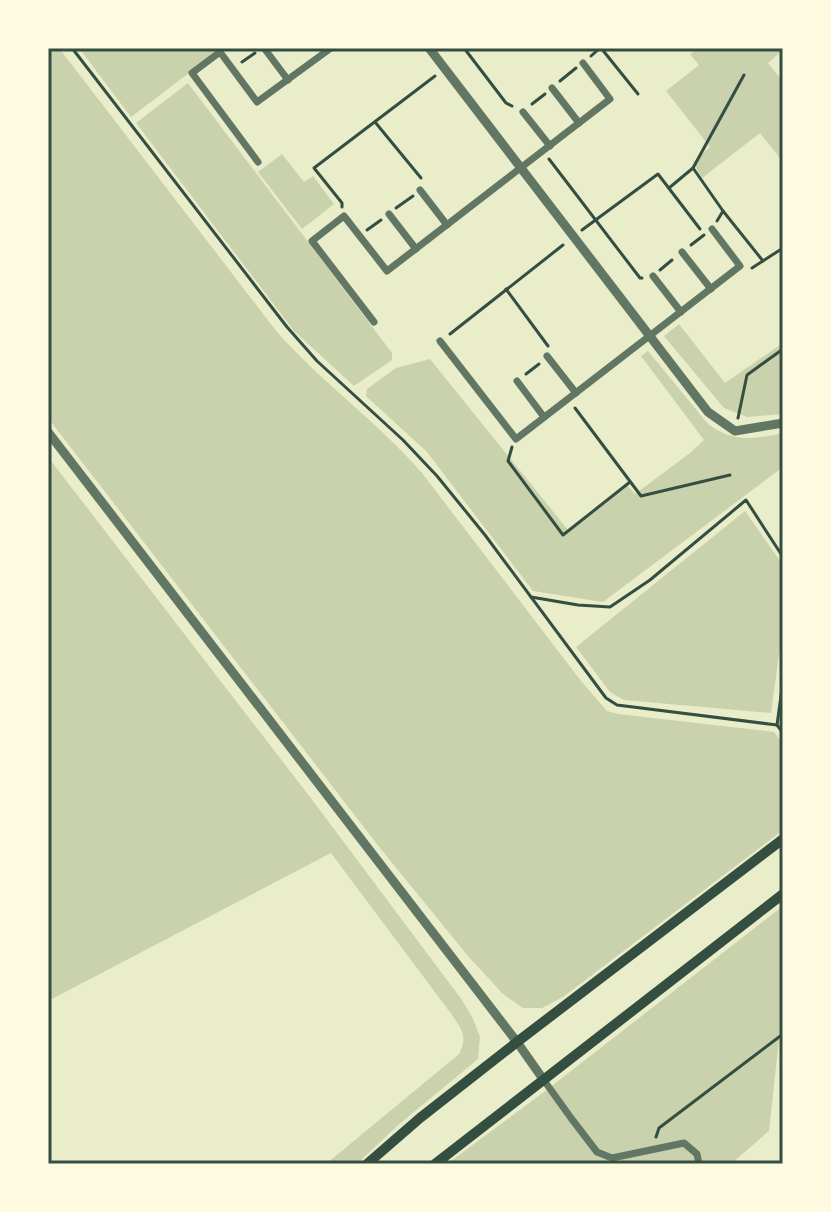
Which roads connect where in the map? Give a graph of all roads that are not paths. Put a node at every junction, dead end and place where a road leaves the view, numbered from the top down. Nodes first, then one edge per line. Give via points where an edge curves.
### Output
1 (263, 48) edge
2 (312, 48) edge
3 (331, 48) edge
4 (429, 48) edge
5 (319, 57) junction
6 (583, 63) road end
7 (288, 80) junction
8 (552, 88) road end
9 (523, 112) road end
10 (579, 123) junction
11 (546, 148) junction
12 (258, 162) dead end
13 (521, 168) junction
14 (420, 190) road end
15 (389, 214) road end
16 (447, 225) junction
17 (712, 229) road end
18 (416, 249) junction
19 (682, 252) road end
20 (653, 276) road end
21 (711, 289) junction
22 (681, 312) junction
23 (374, 322) dead end
24 (650, 336) junction
25 (440, 341) dead end
26 (547, 356) road end
27 (517, 381) road end
28 (572, 396) junction
29 (544, 417) junction
30 (783, 423) edge
31 (48, 432) edge
32 (783, 839) edge
33 (783, 894) edge
34 (517, 1042) junction
35 (543, 1079) junction
36 (367, 1164) edge
37 (435, 1164) edge
38 (699, 1164) edge

1 - 7 street
2 - 5 street
3 - 5 street
4 - 13 street
5 - 7 street
6 - 10 street via 610,99
7 - 12 street via 257,102 220,52 192,73
8 - 10 street
9 - 11 street
10 - 11 street
11 - 13 street
13 - 16 street
13 - 24 street
14 - 16 street
15 - 18 street
16 - 18 street
17 - 21 street via 740,266
18 - 23 street via 387,271 344,216 312,241
19 - 21 street
20 - 22 street
21 - 22 street
22 - 24 street
24 - 28 street
24 - 30 street via 708,412 735,431
25 - 29 street via 516,439
26 - 28 street
27 - 29 street
28 - 29 street
31 - 34 street
32 - 34 main road
33 - 35 main road
34 - 35 street
34 - 36 main road
35 - 37 main road
35 - 38 street via 597,1152 612,1158 684,1143 697,1154

